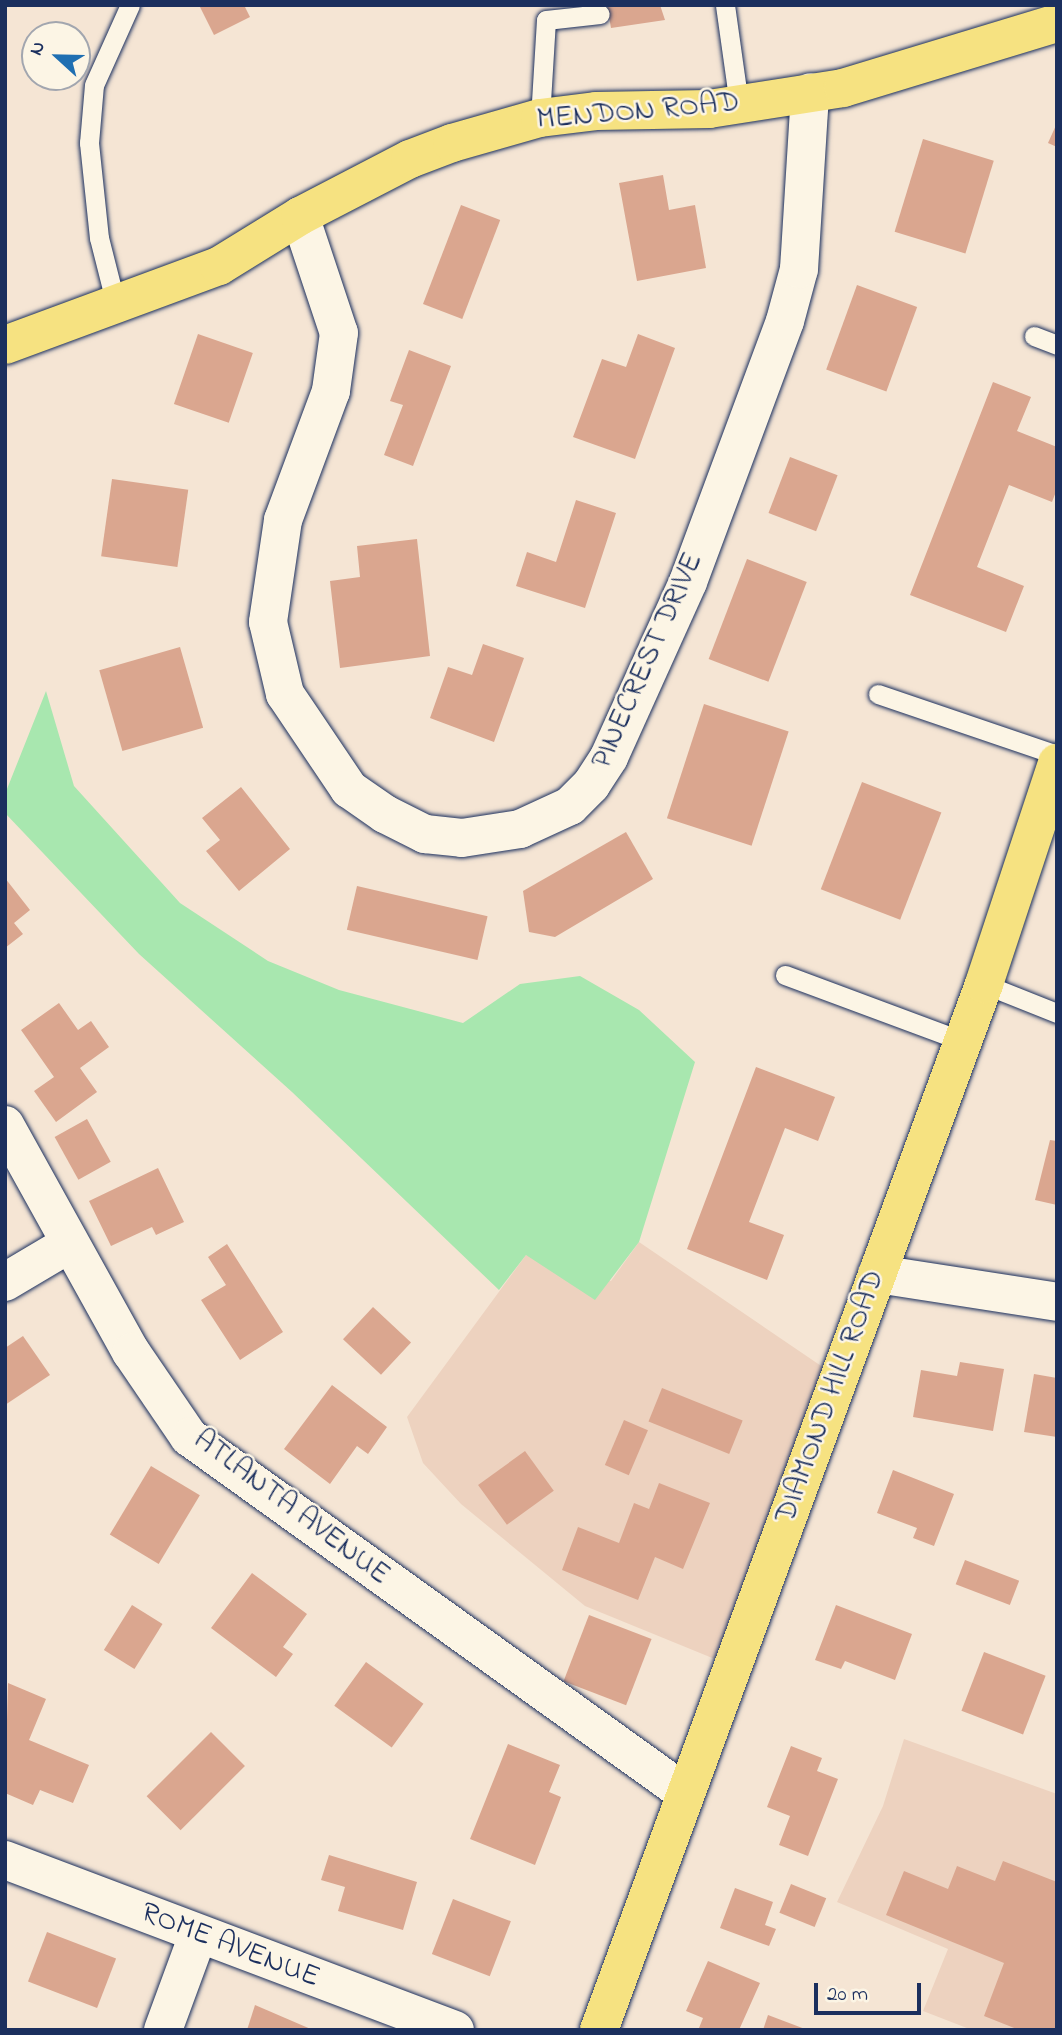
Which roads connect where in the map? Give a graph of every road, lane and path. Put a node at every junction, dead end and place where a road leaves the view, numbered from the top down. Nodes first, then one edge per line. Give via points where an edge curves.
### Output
1 (130, 5) edge
2 (725, 5) edge
3 (600, 14) dead end
4 (1046, 19) edge
5 (810, 92) junction
6 (739, 104) junction
7 (540, 117) junction
8 (300, 216) junction
9 (116, 305) junction
10 (1034, 336) dead end
11 (5, 345) edge
12 (1057, 345) edge
13 (878, 694) dead end
14 (1057, 755) edge
15 (1057, 763) edge
16 (785, 975) dead end
17 (984, 984) junction
18 (1057, 1013) edge
19 (962, 1041) junction
20 (5, 1125) edge
21 (69, 1244) junction
22 (877, 1274) junction
23 (5, 1282) edge
24 (1057, 1302) edge
25 (685, 1793) junction
26 (5, 1860) edge
27 (198, 1935) junction
28 (163, 2030) edge
29 (455, 2030) edge
30 (599, 2030) edge

1 - 9 lane via 94,85 89,143 99,238
2 - 6 lane
3 - 7 lane via 546,20
4 - 5 main road, MENDON ROAD via 883,79
5 - 6 main road, MENDON ROAD
5 - 8 street, PINECREST DRIVE via 799,269 785,321 688,582 609,757 591,785 570,806 520,829 462,838 425,834 385,814 349,789 285,694 268,622 283,520 331,391 339,333
6 - 7 main road, MENDON ROAD
7 - 8 main road, MENDON ROAD via 410,159
8 - 9 main road, MENDON ROAD via 219,266
9 - 11 main road, MENDON ROAD
10 - 12 lane
13 - 14 lane
15 - 17 main road, DIAMOND HILL ROAD
16 - 19 lane
17 - 18 lane
17 - 19 main road, DIAMOND HILL ROAD
19 - 22 main road, DIAMOND HILL ROAD
20 - 21 street, ATLANTA AVENUE
21 - 23 street
21 - 25 street, ATLANTA AVENUE via 131,1352 189,1437
22 - 24 street
22 - 25 main road, DIAMOND HILL ROAD
25 - 30 main road, DIAMOND HILL ROAD
26 - 27 street, ROME AVENUE
27 - 28 street
27 - 29 street, ROME AVENUE

